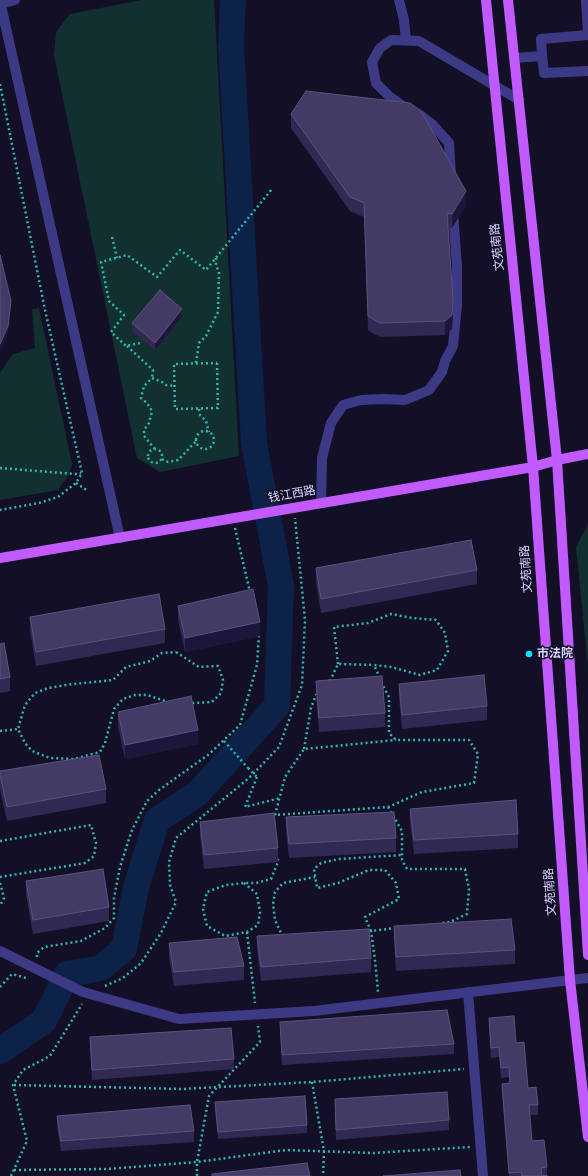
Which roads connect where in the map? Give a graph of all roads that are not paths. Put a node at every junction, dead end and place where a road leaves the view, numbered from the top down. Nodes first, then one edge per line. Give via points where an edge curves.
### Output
1 (15, 0) edge
2 (399, 0) edge
3 (486, 0) edge
4 (508, 0) edge
5 (586, 0) edge
6 (0, 3) edge
7 (588, 32) edge
8 (588, 36) edge
9 (406, 40) junction
10 (542, 56) junction
11 (514, 58) junction
12 (588, 71) edge
13 (495, 86) junction
14 (519, 100) junction
15 (452, 190) edge
16 (453, 205) edge
17 (588, 454) edge
18 (557, 460) junction
19 (533, 467) junction
20 (321, 503) junction
21 (120, 538) junction
22 (0, 558) edge
23 (0, 951) edge
24 (588, 954) edge
25 (588, 978) edge
26 (570, 980) junction
27 (468, 992) junction
28 (588, 1137) edge
29 (483, 1176) edge

1 - 6 street
2 - 9 street
3 - 13 main road, 文苑南路
4 - 11 main road
5 - 7 street
6 - 21 street
8 - 10 street via 541,39
9 - 13 street via 419,41
9 - 15 street via 391,40 380,48 372,62 376,83 389,96 433,125 449,143
10 - 11 street
10 - 12 street via 544,73
11 - 14 main road
13 - 14 street
13 - 19 main road, 文苑南路
14 - 18 main road
16 - 20 street via 457,305 453,346 442,372 429,390 405,400 361,400 343,405 332,423 322,458
17 - 18 main road, 钱江西路
18 - 19 main road, 钱江西路
18 - 24 main road
19 - 20 main road, 钱江西路
19 - 26 main road, 文苑南路
20 - 21 main road, 钱江西路
21 - 22 main road, 钱江西路
23 - 27 street via 85,992 179,1018 314,1011
25 - 26 street
26 - 27 street
26 - 28 main road, 文苑南路
27 - 29 street

